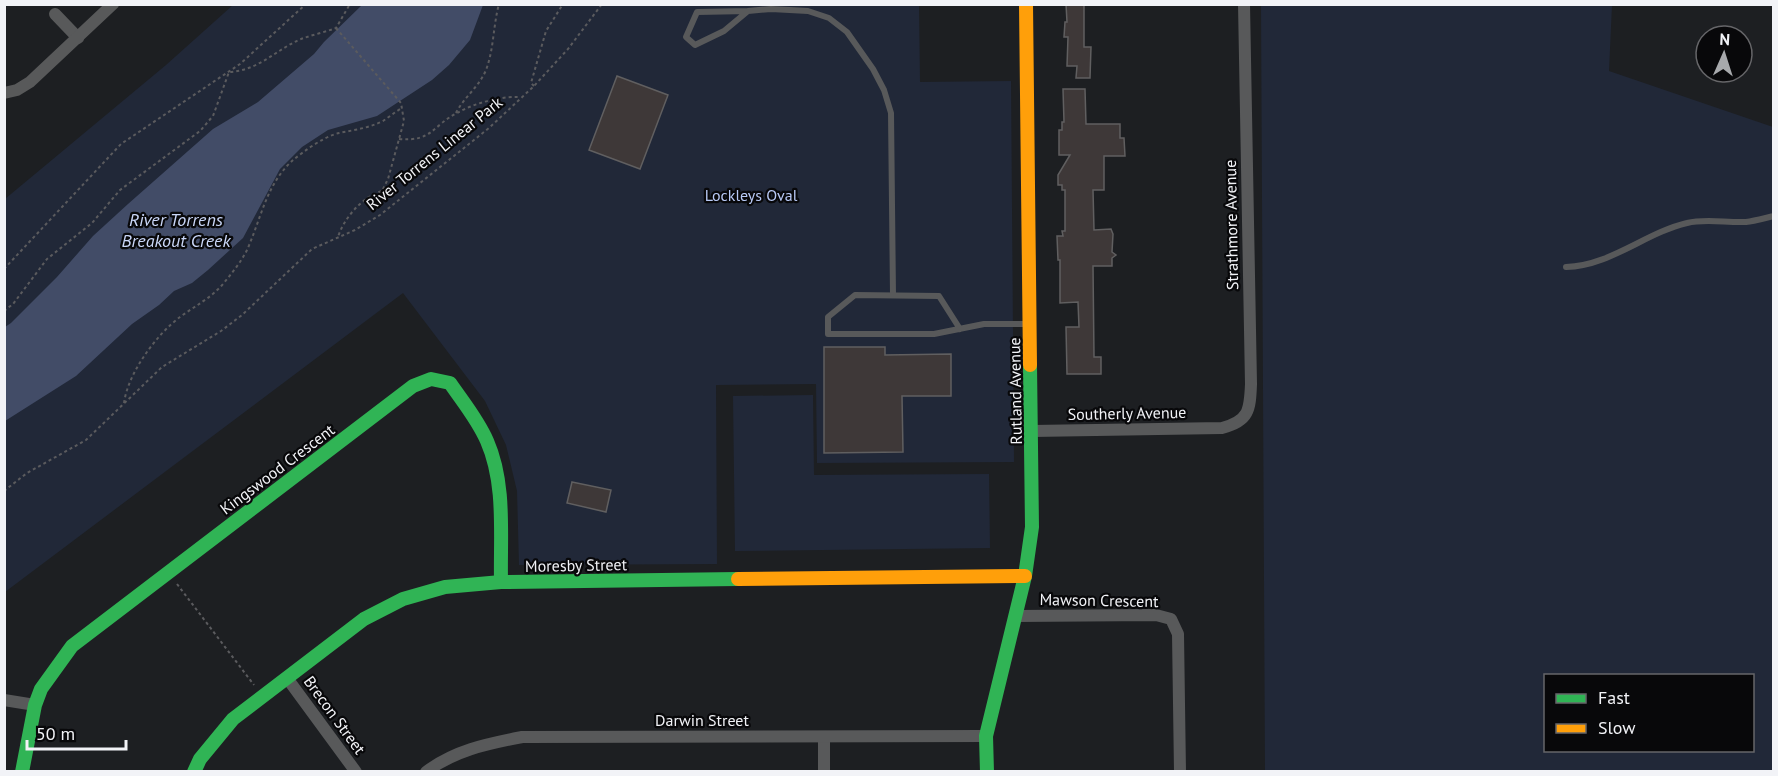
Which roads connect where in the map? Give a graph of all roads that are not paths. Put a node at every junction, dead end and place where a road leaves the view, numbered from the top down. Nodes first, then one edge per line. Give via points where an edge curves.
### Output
1 (113, 4) edge
2 (1026, 4) edge
3 (1244, 4) edge
4 (748, 11) junction
5 (56, 14) dead end
6 (78, 38) junction
7 (4, 93) edge
8 (1773, 216) edge
9 (1566, 267) dead end
10 (893, 295) junction
11 (1031, 324) junction
12 (960, 329) junction
13 (1222, 428) joint
14 (1032, 431) junction
15 (1025, 576) junction
16 (501, 582) junction
17 (1016, 616) junction
18 (287, 678) junction
19 (4, 700) edge
20 (35, 705) junction
21 (986, 736) junction
22 (824, 737) junction
23 (22, 771) edge
24 (194, 771) edge
25 (356, 771) edge
26 (426, 771) edge
27 (824, 771) edge
28 (987, 771) edge
29 (1180, 771) edge

1 - 6 street
2 - 11 street, Rutland Avenue
3 - 13 street, Strathmore Avenue via 1251,403 1245,417
4 - 4 lane via 724,31 695,45 687,37 697,12
4 - 10 lane via 808,10 829,18 861,50 884,90 891,113
5 - 6 street
6 - 7 street via 30,82
8 - 9 lane via 1749,222 1685,223 1622,252 1580,267
10 - 12 lane via 939,296
10 - 12 lane via 855,295 828,317 828,334 934,334
11 - 12 lane via 984,324
11 - 14 street, Rutland Avenue
13 - 14 street, Southerly Avenue
14 - 15 street, Rutland Avenue via 1032,527
15 - 16 street, Moresby Street
15 - 17 street, Rutland Avenue
16 - 18 street, Moresby Street via 445,587 403,599 364,619
16 - 20 street, Kingswood Crescent via 498,484 490,448 450,383 431,379 413,386 72,646 41,689
17 - 21 street, Rutland Avenue
17 - 29 street, Mawson Crescent via 1156,615 1171,619 1178,634
18 - 24 street, Moresby Street via 233,719
18 - 25 street, Brecon Street
19 - 20 street
20 - 23 street, Kingswood Crescent
21 - 22 street, Darwin Street
21 - 28 street, Rutland Avenue
22 - 26 street, Darwin Street via 522,737 477,746
22 - 27 street

